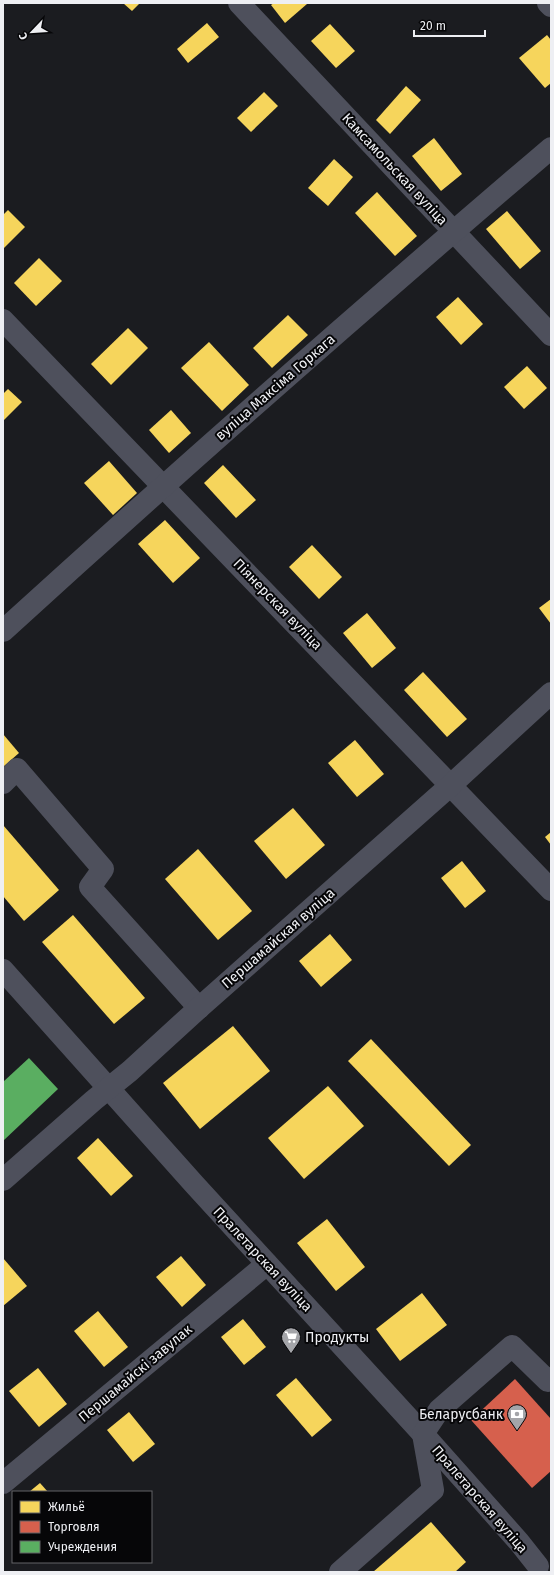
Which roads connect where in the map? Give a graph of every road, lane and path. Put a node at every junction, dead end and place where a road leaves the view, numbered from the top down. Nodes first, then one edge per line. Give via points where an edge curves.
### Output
1 (239, 3) edge
2 (548, 3) edge
3 (551, 6) edge
4 (551, 148) edge
5 (453, 231) junction
6 (3, 320) edge
7 (551, 335) edge
8 (163, 485) junction
9 (3, 631) edge
10 (551, 693) edge
11 (3, 783) edge
12 (451, 785) junction
13 (551, 890) edge
14 (3, 970) edge
15 (199, 1008) junction
16 (109, 1089) junction
17 (3, 1180) edge
18 (267, 1264) junction
19 (551, 1378) edge
20 (423, 1434) junction
21 (3, 1483) edge
22 (540, 1564) edge
23 (340, 1572) edge

1 - 5 street, Камсамольская вуліца
2 - 3 street
4 - 5 street, вуліца Максіма Горкага
5 - 7 street, Камсамольская вуліца
5 - 8 street, вуліца Максіма Горкага
6 - 8 street, Піянерская вуліца
8 - 9 street, вуліца Максіма Горкага
8 - 12 street, Піянерская вуліца
10 - 12 street, Першамайская вуліца
11 - 15 street via 17,769 103,869 90,887
12 - 13 street, Піянерская вуліца
12 - 15 street, Першамайская вуліца
14 - 16 street, Пралетарская вуліца
15 - 16 street, Першамайская вуліца
16 - 17 street, Першамайская вуліца
16 - 18 street, Пралетарская вуліца
18 - 20 street, Пралетарская вуліца
18 - 21 street, Першамайскі завулак
19 - 20 street via 548,1381 512,1346 439,1410
20 - 22 street, Пралетарская вуліца
20 - 23 street via 433,1490

